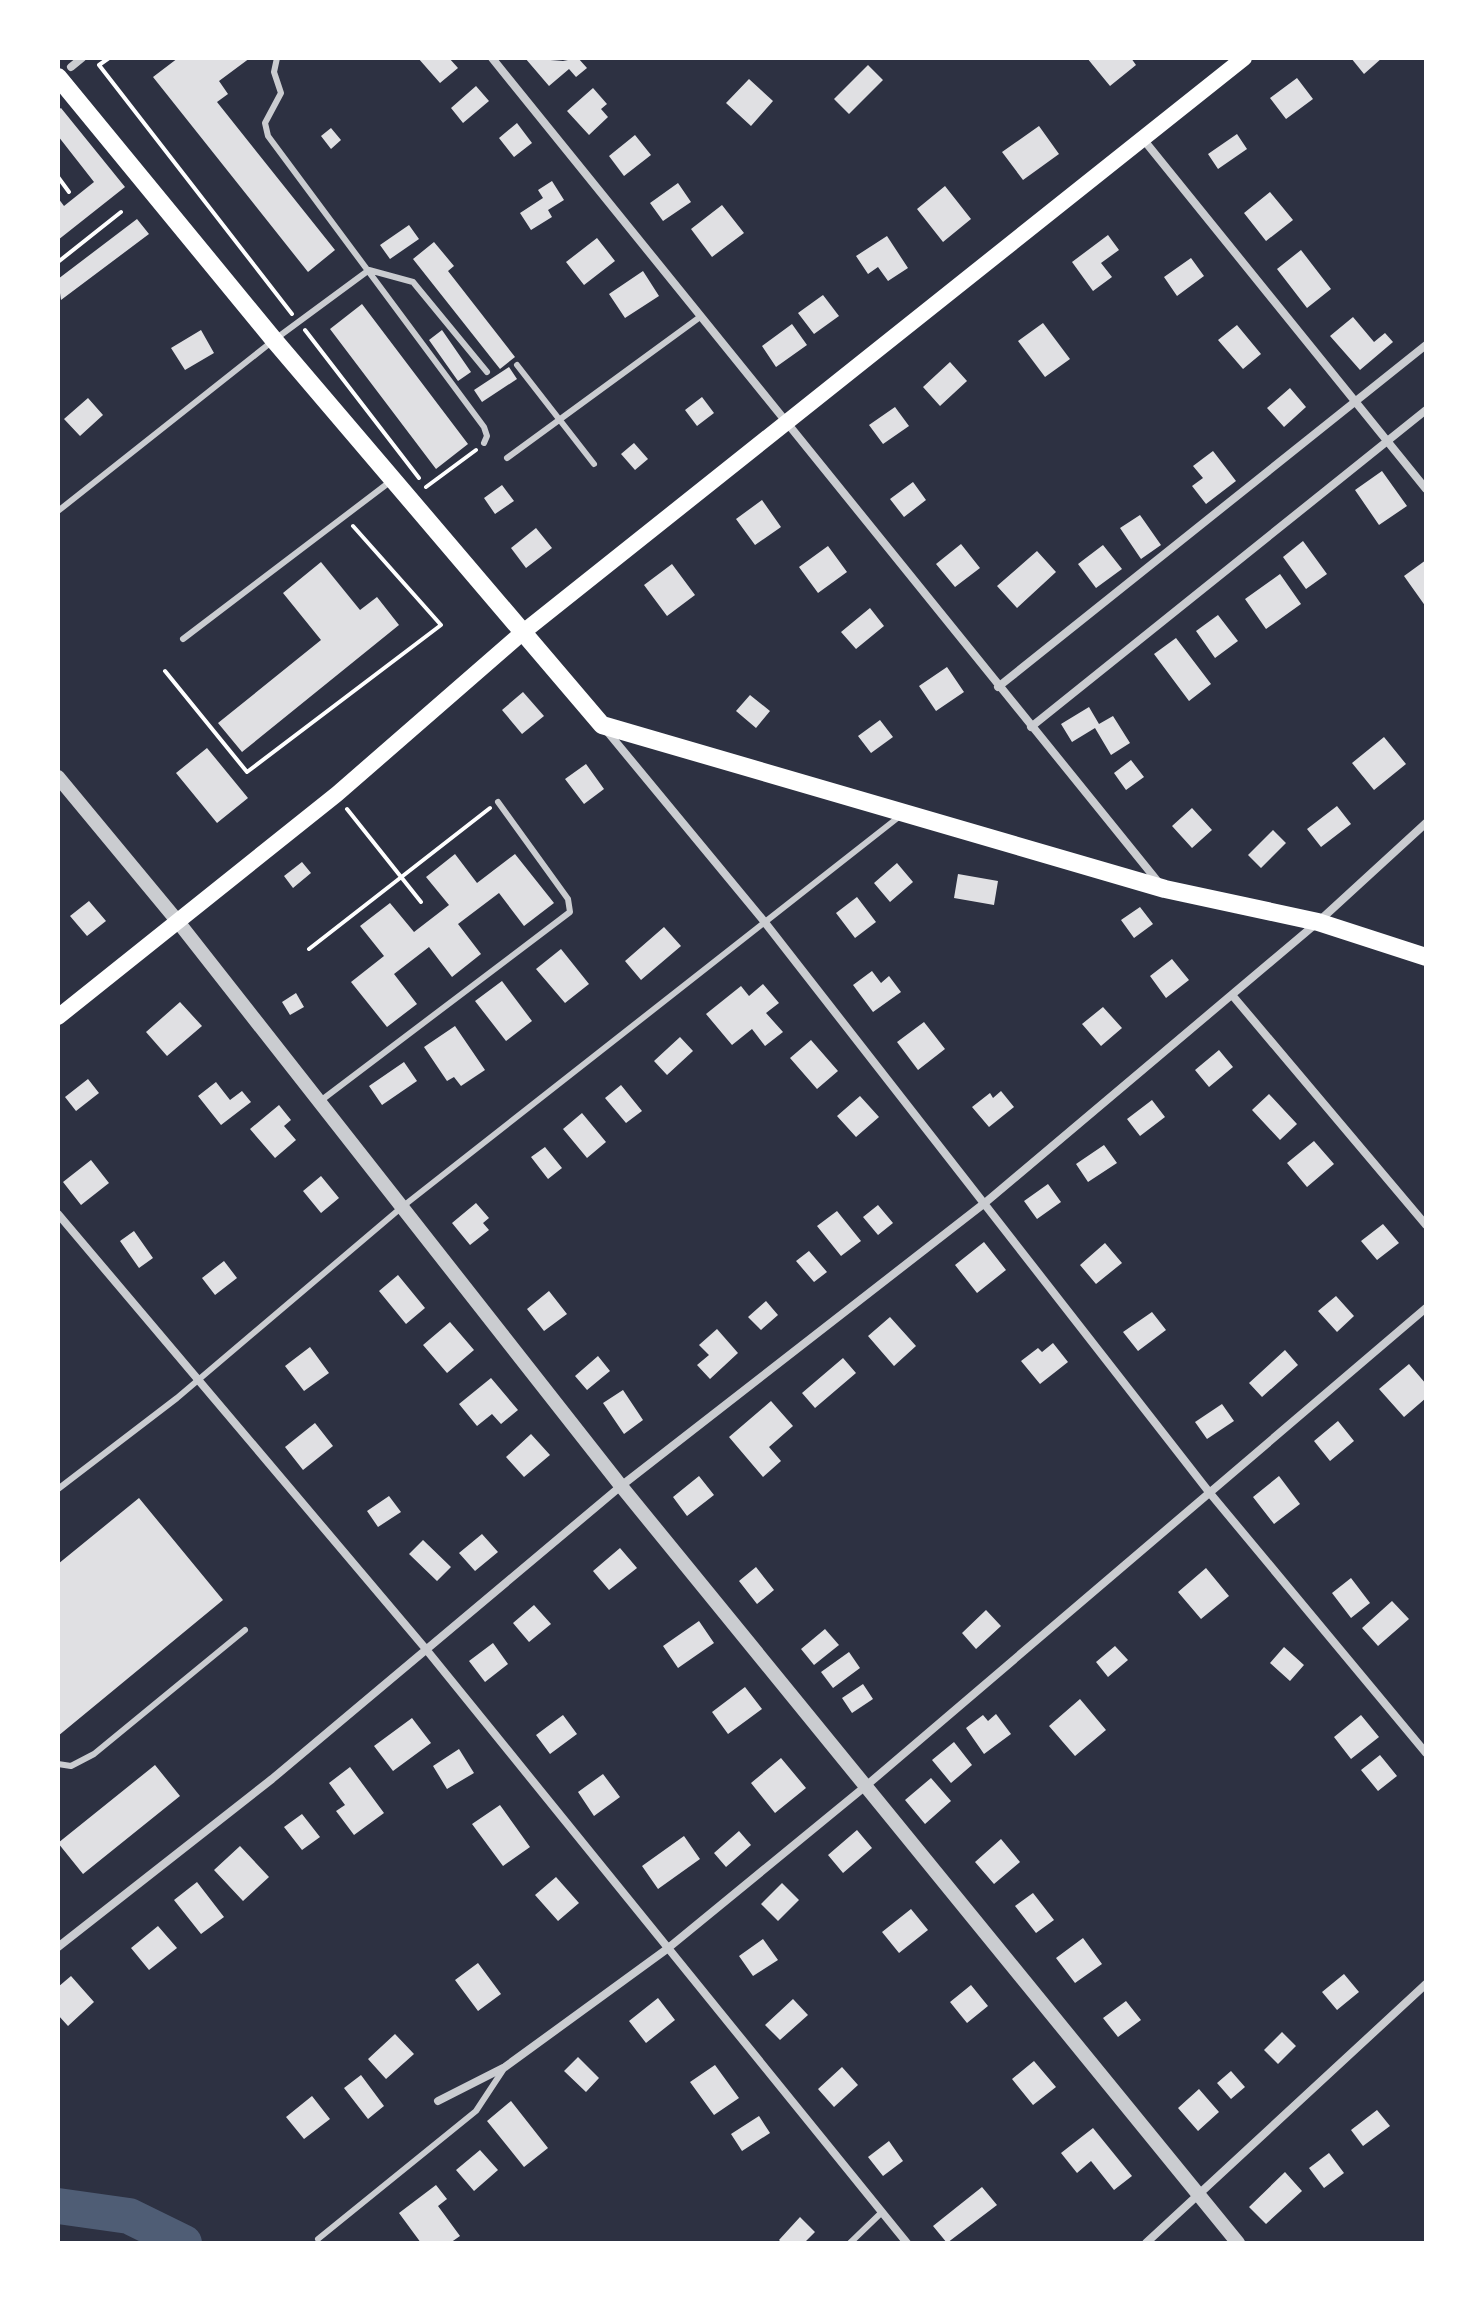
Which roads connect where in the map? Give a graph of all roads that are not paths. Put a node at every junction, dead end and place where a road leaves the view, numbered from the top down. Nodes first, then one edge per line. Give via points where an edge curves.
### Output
1 (82, 58) edge
2 (277, 58) edge
3 (492, 58) edge
4 (1244, 58) edge
5 (62, 75) edge
6 (1143, 139) junction
7 (369, 270) junction
8 (700, 317) junction
9 (274, 340) junction
10 (1426, 345) edge
11 (517, 365) dead end
12 (487, 372) dead end
13 (1357, 401) junction
14 (1426, 410) edge
15 (559, 419) junction
16 (788, 424) junction
17 (1389, 440) junction
18 (484, 443) road end
19 (507, 458) dead end
20 (594, 464) dead end
21 (393, 479) junction
22 (1426, 489) edge
23 (58, 511) edge
24 (522, 633) junction
25 (183, 639) dead end
26 (998, 687) junction
27 (602, 725) junction
28 (1031, 727) junction
29 (58, 777) edge
30 (498, 802) road end
31 (903, 813) junction
32 (1426, 823) edge
33 (1165, 889) junction
34 (763, 920) junction
35 (1318, 922) junction
36 (179, 923) junction
37 (1426, 957) edge
38 (1232, 995) junction
39 (58, 1017) edge
40 (319, 1102) junction
41 (986, 1202) junction
42 (402, 1207) junction
43 (58, 1214) edge
44 (1426, 1225) edge
45 (1426, 1308) edge
46 (198, 1379) junction
47 (621, 1486) junction
48 (58, 1489) edge
49 (1209, 1492) junction
50 (245, 1630) dead end
51 (425, 1648) junction
52 (1426, 1753) edge
53 (58, 1764) edge
54 (867, 1785) junction
55 (58, 1947) edge
56 (667, 1949) junction
57 (1426, 1984) edge
58 (505, 2067) junction
59 (438, 2101) dead end
60 (1197, 2194) junction
61 (881, 2213) junction
62 (318, 2239) dead end
63 (850, 2243) edge
64 (907, 2243) edge
65 (1146, 2243) edge
66 (1238, 2243) edge

1 - 5 street
2 - 7 lane via 280,101 265,129
3 - 8 street
4 - 6 main road
5 - 9 main road
6 - 13 street via 1287,322
6 - 16 main road
7 - 9 lane
7 - 12 lane via 413,282
7 - 18 lane via 484,427
8 - 15 lane
8 - 16 street
9 - 21 main road
9 - 23 lane
10 - 13 street
11 - 15 lane
13 - 17 street
13 - 26 street
14 - 17 street
15 - 19 lane
15 - 20 lane
16 - 24 main road
16 - 26 street
17 - 22 street
17 - 28 street
21 - 24 main road
21 - 25 lane
24 - 27 main road
24 - 36 main road
26 - 28 street
27 - 31 main road
27 - 34 street
28 - 33 street
29 - 36 street
30 - 40 lane via 568,899 570,912
31 - 33 main road
31 - 34 lane
32 - 35 street
33 - 35 main road
34 - 41 street
34 - 42 lane
35 - 37 main road
35 - 38 street
36 - 39 main road
36 - 40 street
38 - 41 street
38 - 44 street
40 - 42 street
41 - 47 street
41 - 49 street
42 - 46 lane
42 - 47 street
43 - 46 street
45 - 49 street
46 - 48 lane
46 - 51 street
47 - 51 street
47 - 54 street
49 - 52 street
49 - 54 street
50 - 53 lane via 94,1754 71,1766
51 - 55 street via 272,1779
51 - 56 street
54 - 56 street
54 - 60 street
56 - 58 street
56 - 61 street
57 - 60 street
58 - 59 street
58 - 62 lane via 476,2111
60 - 65 street
60 - 66 street
61 - 63 lane
61 - 64 street

